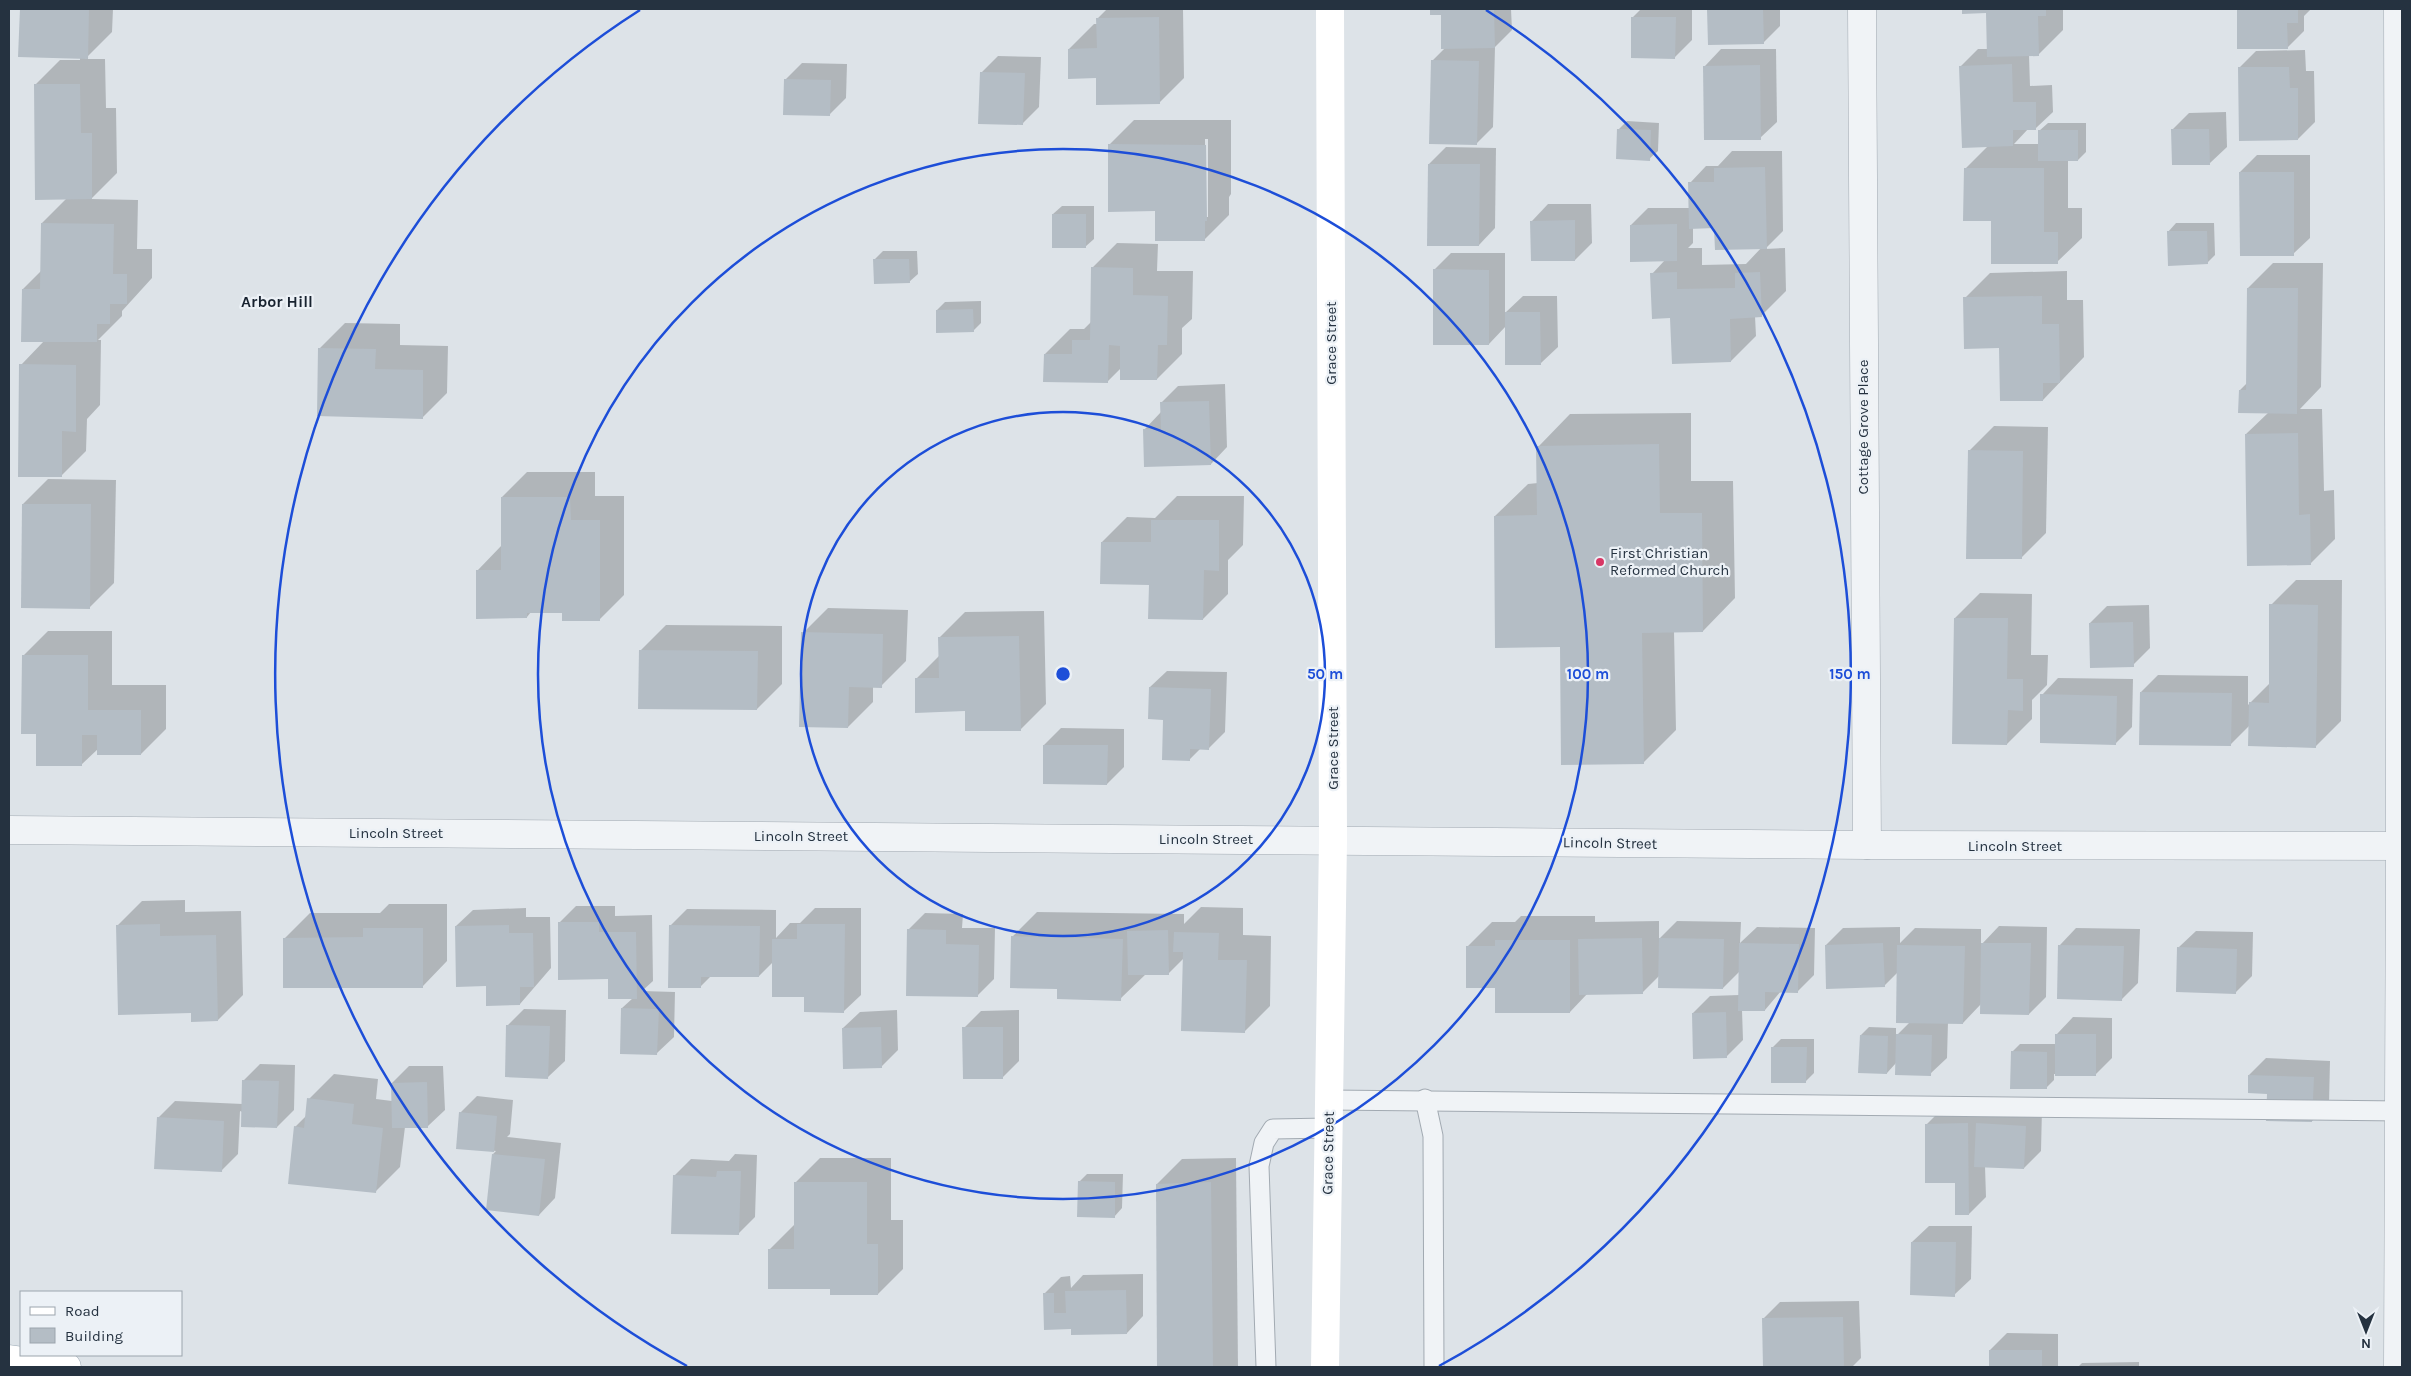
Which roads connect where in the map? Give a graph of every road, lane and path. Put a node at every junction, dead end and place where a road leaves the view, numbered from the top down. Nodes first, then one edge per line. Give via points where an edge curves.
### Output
1 (1330, 9) edge
2 (1862, 9) edge
3 (2398, 9) edge
4 (9, 830) edge
5 (1333, 840) junction
6 (1867, 846) junction
7 (2401, 846) edge
8 (1425, 1099) junction
9 (1329, 1100) junction
10 (2401, 1111) edge
11 (1328, 1128) junction
12 (9, 1358) edge
13 (66, 1367) edge
14 (1266, 1367) edge
15 (1325, 1367) edge
16 (1434, 1367) edge
17 (2398, 1367) edge

1 - 5 street, Grace Street
2 - 6 street, Cottage Grove Place
3 - 7 street
4 - 5 street, Lincoln Street
5 - 6 street, Lincoln Street
5 - 9 street, Grace Street
6 - 7 street, Lincoln Street
7 - 10 street
8 - 9 lane
8 - 10 lane
8 - 16 lane via 1433,1136
9 - 11 street, Grace Street
10 - 17 street
11 - 14 lane via 1273,1129 1264,1143 1259,1166
11 - 15 street, Grace Street
12 - 13 street

